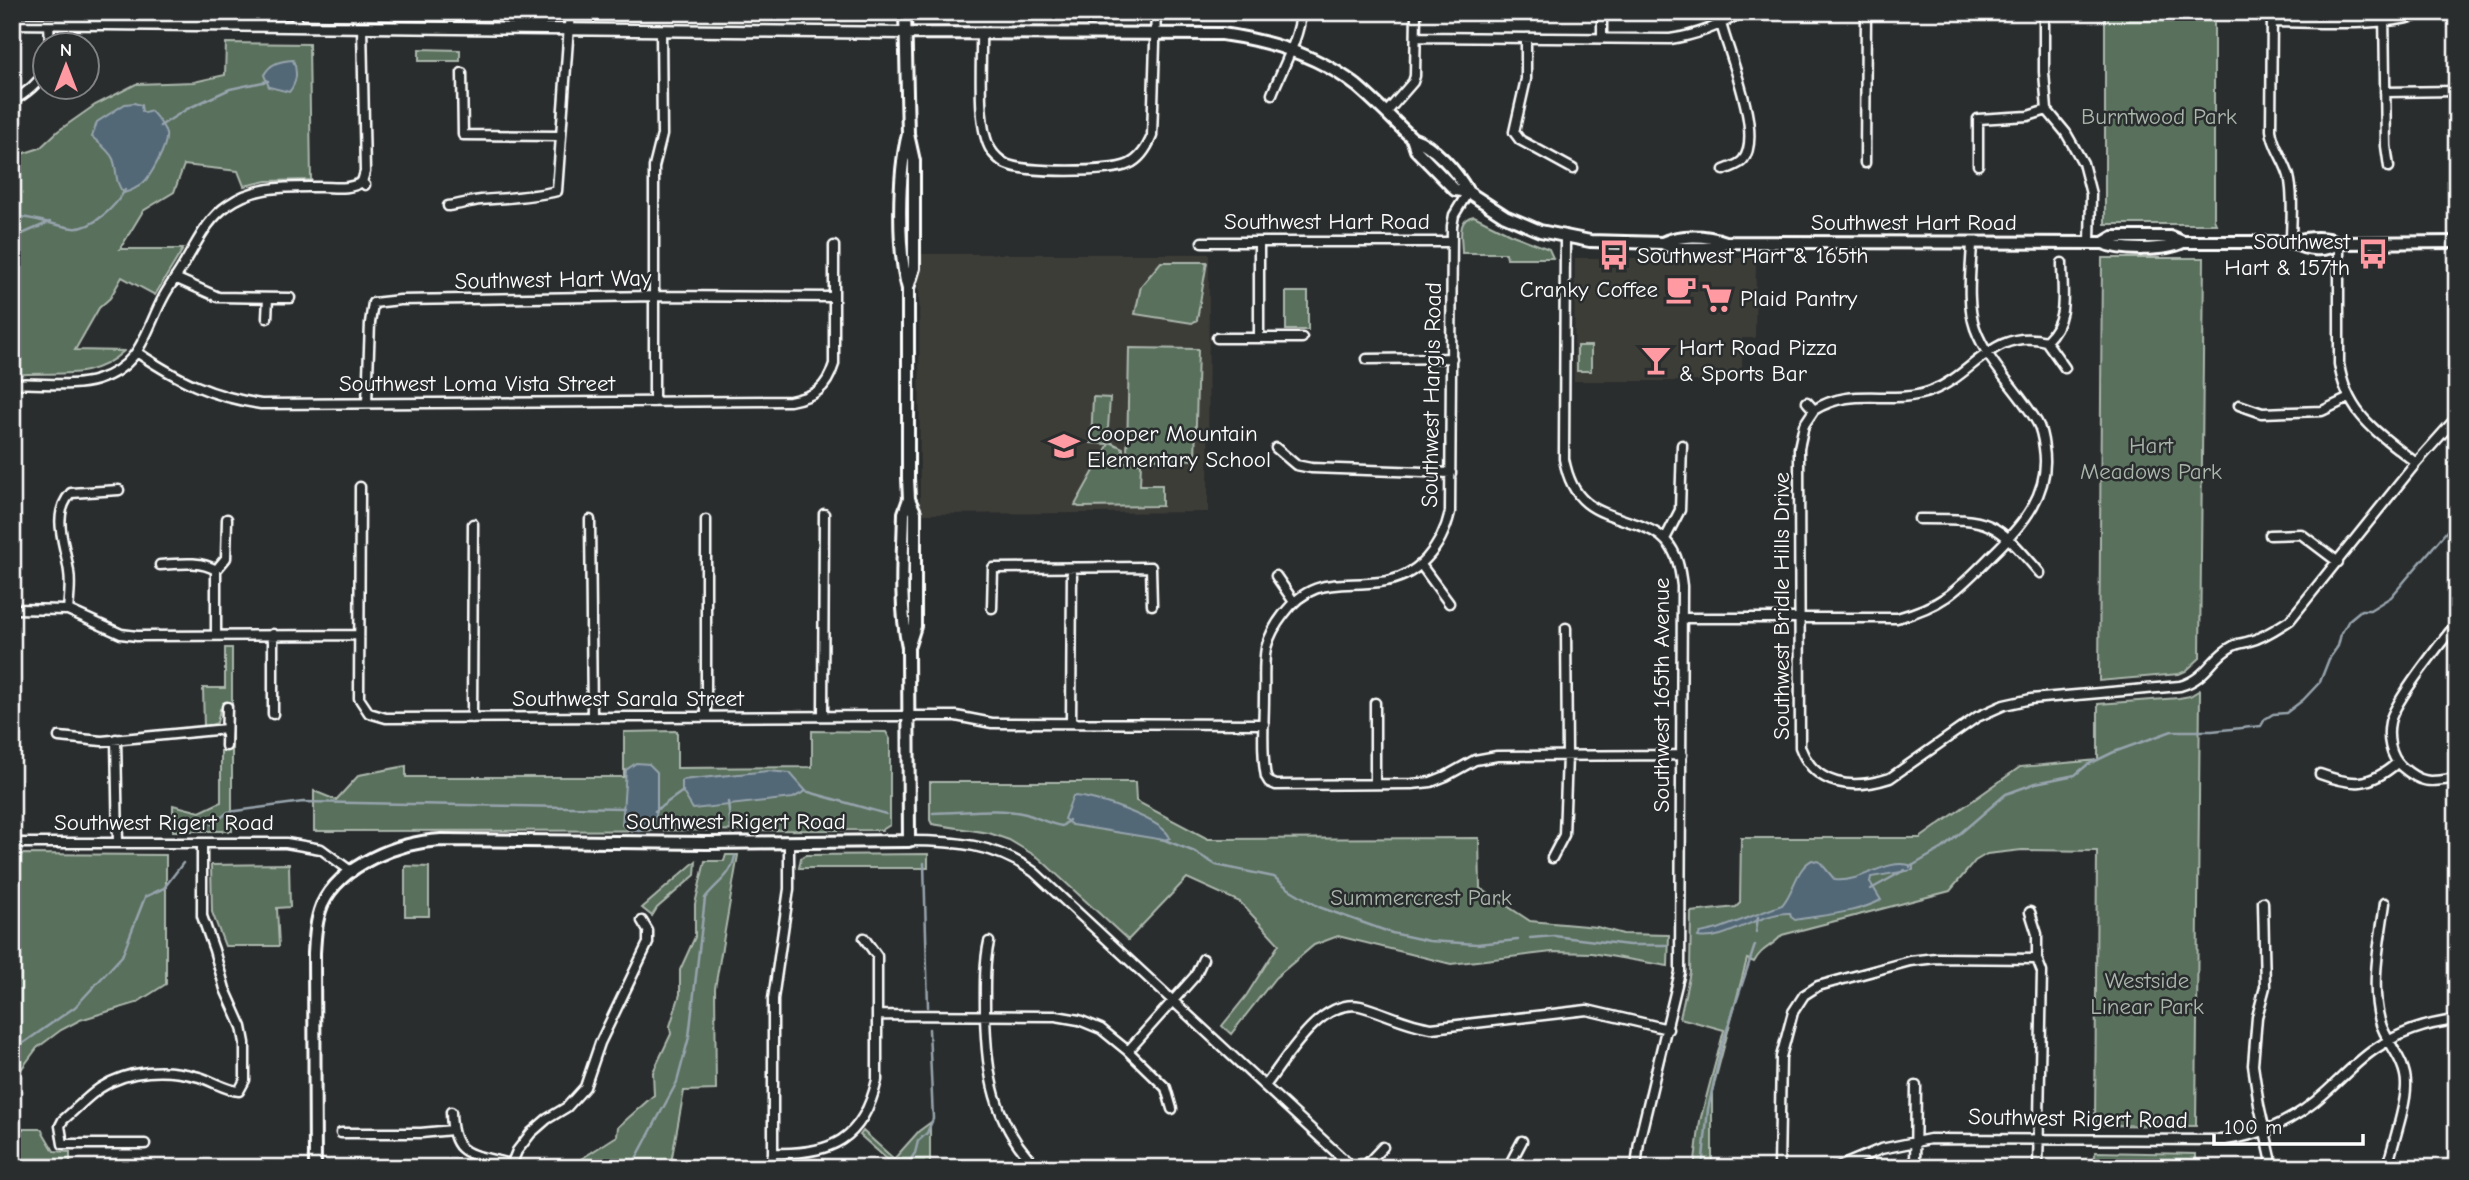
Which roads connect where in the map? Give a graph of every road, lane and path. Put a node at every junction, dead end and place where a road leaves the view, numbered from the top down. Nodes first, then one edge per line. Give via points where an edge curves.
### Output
1 (297, 12) edge
2 (570, 12) edge
3 (905, 12) edge
4 (1156, 12) edge
5 (1301, 12) edge
6 (1416, 12) edge
7 (1602, 12) edge
8 (1718, 12) edge
9 (1742, 12) edge
10 (1866, 12) edge
11 (2044, 12) edge
12 (2425, 12) edge
13 (2272, 17) edge
14 (2384, 17) edge
15 (12, 23) edge
16 (49, 23) junction
17 (296, 26) junction
18 (362, 26) junction
19 (1721, 26) junction
20 (569, 28) junction
21 (661, 30) junction
22 (49, 32) edge
23 (906, 33) junction
24 (982, 33) junction
25 (1154, 34) junction
26 (1416, 37) junction
27 (1526, 38) junction
28 (1602, 38) junction
29 (1290, 49) junction
30 (462, 73) dead end
31 (32, 87) edge
32 (2457, 91) edge
33 (2385, 92) junction
34 (1272, 94) dead end
35 (12, 101) edge
36 (2048, 110) junction
37 (1386, 113) junction
38 (560, 136) junction
39 (1865, 163) dead end
40 (1978, 165) dead end
41 (2389, 167) dead end
42 (1573, 169) dead end
43 (1724, 170) dead end
44 (1468, 192) junction
45 (448, 206) dead end
46 (1565, 238) junction
47 (1202, 242) dead end
48 (1451, 242) junction
49 (2291, 242) junction
50 (2457, 242) edge
51 (1259, 243) junction
52 (1972, 243) junction
53 (2096, 243) junction
54 (2339, 243) junction
55 (834, 246) dead end
56 (2062, 263) dead end
57 (175, 278) junction
58 (655, 296) junction
59 (834, 297) junction
60 (268, 298) junction
61 (290, 298) dead end
62 (267, 318) dead end
63 (1217, 338) dead end
64 (1259, 338) junction
65 (1302, 338) dead end
66 (2046, 341) junction
67 (138, 353) junction
68 (1987, 353) junction
69 (1451, 358) junction
70 (1367, 359) dead end
71 (2065, 368) dead end
72 (12, 384) edge
73 (2349, 398) junction
74 (654, 402) junction
75 (1807, 402) dead end
76 (368, 403) junction
77 (2239, 405) dead end
78 (1814, 410) junction
79 (2457, 418) edge
80 (1682, 445) dead end
81 (1276, 448) dead end
82 (2416, 463) junction
83 (1451, 473) junction
84 (360, 487) dead end
85 (119, 490) dead end
86 (824, 514) dead end
87 (228, 519) dead end
88 (1919, 519) dead end
89 (590, 520) dead end
90 (706, 520) dead end
91 (473, 524) dead end
92 (2270, 535) dead end
93 (2010, 538) junction
94 (1665, 539) junction
95 (2339, 562) junction
96 (160, 565) dead end
97 (1421, 565) junction
98 (1072, 568) junction
99 (216, 570) junction
100 (2040, 573) dead end
101 (1276, 576) dead end
102 (1294, 602) junction
103 (1449, 603) dead end
104 (1152, 605) dead end
105 (992, 608) dead end
106 (12, 609) edge
107 (68, 610) junction
108 (1682, 618) junction
109 (1799, 618) junction
110 (2457, 623) edge
111 (1566, 628) dead end
112 (272, 634) junction
113 (216, 635) junction
114 (359, 635) junction
115 (1375, 703) dead end
116 (228, 707) dead end
117 (272, 714) dead end
118 (706, 716) junction
119 (823, 716) junction
120 (909, 716) junction
121 (592, 717) junction
122 (472, 718) junction
123 (1071, 723) junction
124 (1264, 724) junction
125 (226, 729) junction
126 (60, 737) dead end
127 (116, 739) junction
128 (226, 747) dead end
129 (1682, 755) junction
130 (1567, 756) junction
131 (2397, 763) junction
132 (2320, 774) dead end
133 (2457, 778) edge
134 (1375, 784) junction
135 (909, 841) junction
136 (789, 842) junction
137 (12, 843) edge
138 (118, 843) junction
139 (202, 843) junction
140 (1552, 858) dead end
141 (352, 872) junction
142 (2263, 902) dead end
143 (2385, 903) dead end
144 (2030, 912) dead end
145 (642, 921) dead end
146 (864, 939) dead end
147 (989, 942) dead end
148 (1203, 959) dead end
149 (2037, 959) junction
150 (1173, 1001) junction
151 (877, 1015) junction
152 (985, 1016) junction
153 (2457, 1020) edge
154 (1668, 1029) junction
155 (2389, 1040) junction
156 (1128, 1051) junction
157 (1265, 1086) junction
158 (1916, 1086) dead end
159 (1172, 1109) dead end
160 (451, 1112) dead end
161 (452, 1130) junction
162 (2266, 1132) junction
163 (341, 1133) dead end
164 (2038, 1138) junction
165 (1522, 1140) dead end
166 (1916, 1142) junction
167 (145, 1144) dead end
168 (1383, 1147) dead end
169 (773, 1153) junction
170 (510, 1166) edge
171 (315, 1168) edge
172 (770, 1168) edge
173 (1038, 1168) edge
174 (1353, 1168) edge
175 (1363, 1168) edge
176 (1512, 1168) edge
177 (1636, 1168) edge
178 (1779, 1168) edge
179 (1836, 1168) edge
180 (1915, 1168) edge
181 (2038, 1168) edge
182 (2271, 1168) edge
183 (2387, 1168) edge

1 - 17 street
2 - 20 street
3 - 23 main road
4 - 25 street
5 - 29 street
6 - 26 street
7 - 28 street
8 - 19 street
9 - 19 street
10 - 39 street
11 - 36 street
12 - 14 street via 2416,17
13 - 14 street
13 - 49 street via 2271,130 2290,181
14 - 33 street
15 - 16 street
16 - 17 street
16 - 22 street
17 - 18 street
18 - 20 street
18 - 57 street via 363,184 261,189 239,198 212,219
19 - 28 street via 1670,39
19 - 43 street via 1749,126 1745,156
20 - 21 street
20 - 38 street
21 - 23 street
21 - 58 street via 662,135 654,167
23 - 24 main road, Southwest Hart Road
23 - 120 main road via 908,134 901,188 902,268 908,289 909,499 904,513 903,603
24 - 25 main road, Southwest Hart Road
24 - 25 street via 985,139 992,153 1007,164 1031,170 1115,170 1146,150 1152,136
25 - 29 main road, Southwest Hart Road via 1222,34
26 - 27 street
26 - 37 street via 1413,82
27 - 28 street
27 - 42 street via 1526,79 1514,132 1520,140
29 - 34 street
29 - 37 main road, Southwest Hart Road via 1354,84
30 - 38 street via 463,135
31 - 35 street
32 - 33 street
33 - 41 street
36 - 40 street via 1978,119
36 - 53 street via 2083,163
37 - 44 main road, Southwest Hart Road via 1412,138 1424,142
38 - 45 street via 557,191
44 - 46 main road, Southwest Hart Road via 1505,216
44 - 48 street, Southwest Hargis Road via 1454,215
46 - 52 main road, Southwest Hart Road via 1662,243 1673,248 1712,248 1726,242
46 - 94 street via 1564,459 1568,478 1588,506
47 - 51 street, Southwest Hart Road
48 - 51 street, Southwest Hart Road
48 - 69 street, Southwest Hargis Road
49 - 53 main road, Southwest Hart Road via 2183,242 2172,248 2113,248
49 - 54 main road, Southwest Hart Road via 2332,239
50 - 54 main road, Southwest Hart Road
51 - 64 street
52 - 53 main road, Southwest Hart Road
52 - 68 street via 1970,298 1975,327
54 - 73 street via 2339,364
55 - 59 street
56 - 66 street via 2062,318
57 - 60 street via 218,297
57 - 67 street
58 - 59 street, Southwest Hart Way
58 - 74 street
58 - 76 street, Southwest Hart Way via 373,303
59 - 74 street, Southwest Loma Vista Street via 834,364 824,386 809,397
60 - 61 street
60 - 62 street
63 - 64 street
64 - 65 street
66 - 68 street via 2009,340
66 - 71 street
67 - 72 street via 97,380
67 - 76 street, Southwest Loma Vista Street via 184,382 244,401
68 - 78 street via 1942,387 1920,395 1849,396
68 - 93 street via 2038,424 2046,459 2038,499
69 - 70 street
69 - 83 street, Southwest Hargis Road
73 - 77 street via 2322,411 2262,413
73 - 82 street via 2364,421
74 - 76 street, Southwest Loma Vista Street
75 - 78 street
78 - 109 street, Southwest Bridle Hills Drive via 1804,425 1799,448
79 - 82 street, Southwest Bridle Hills Drive
80 - 94 street via 1681,510
81 - 83 street via 1296,465 1311,468
82 - 95 street, Southwest Bridle Hills Drive
83 - 97 street, Southwest Hargis Road via 1448,522
84 - 114 street
85 - 107 street via 71,493 62,510
86 - 119 street
87 - 99 street via 226,558
88 - 93 street via 1969,519 1992,525
89 - 121 street
90 - 118 street
91 - 122 street
92 - 95 street via 2301,534
93 - 100 street
93 - 109 street via 1956,591 1926,609 1897,618
94 - 108 street, Southwest 165th Avenue via 1679,566
95 - 109 street, Southwest Bridle Hills Drive via 2290,620 2234,645 2189,683 2004,705 1977,717 1890,778 1874,783 1831,782 1805,762 1799,739
96 - 99 street via 199,564
97 - 102 street, Southwest Hargis Road via 1386,581 1331,584
97 - 103 street
98 - 104 street via 1151,567
98 - 105 street via 993,568
98 - 123 street
99 - 113 street
101 - 102 street
102 - 124 street, Southwest Hargis Road via 1266,647
106 - 107 street
107 - 113 street via 121,634
108 - 109 street
108 - 129 street, Southwest 165th Avenue
110 - 131 street via 2390,720 2389,742
111 - 130 street
112 - 113 street
112 - 114 street
112 - 117 street
114 - 122 street, Southwest Sarala Street via 359,698 369,713 386,718
115 - 134 street
116 - 125 street
118 - 119 street, Southwest Sarala Street
118 - 121 street, Southwest Sarala Street
119 - 120 street, Southwest Sarala Street
120 - 123 street, Southwest Sarala Street
120 - 135 main road
121 - 122 street, Southwest Sarala Street
123 - 124 street, Southwest Sarala Street
124 - 134 street, Southwest Hargis Road via 1264,768 1269,782
125 - 127 street
125 - 128 street
126 - 127 street
127 - 138 street
129 - 130 street, Southwest Hargis Road
129 - 154 street, Southwest 165th Avenue via 1681,972
130 - 134 street, Southwest Hargis Road via 1497,756 1431,782
130 - 140 street via 1564,835
131 - 132 street via 2363,783 2345,783
131 - 133 street via 2421,780 2435,783
135 - 136 main road, Southwest Rigert Road
135 - 150 street, Southwest Rigert Road via 970,844 1013,857
136 - 141 main road, Southwest Rigert Road via 422,841 388,851
136 - 169 street via 789,889 773,999
137 - 138 street, Southwest Rigert Road
138 - 139 street, Southwest Rigert Road
139 - 141 street, Southwest Rigert Road via 308,845
139 - 167 street via 202,916 242,1027 245,1080 239,1091 170,1071 134,1075 99,1089 61,1126 63,1144
141 - 171 main road via 323,904 315,936
142 - 162 street via 2265,987 2253,1065
143 - 155 street via 2376,998 2380,1023
144 - 149 street via 2037,934
145 - 170 street via 648,943 600,1042 585,1087 567,1107 539,1125
146 - 151 street via 877,956
147 - 152 street
148 - 150 street
149 - 164 street via 2042,972
149 - 178 street via 1910,961 1818,986 1804,995 1793,1012 1779,1072
150 - 156 street
150 - 157 street, Southwest Rigert Road
151 - 152 street
151 - 169 street via 877,1080 864,1116 845,1136 815,1152
152 - 156 street via 1079,1020 1101,1029
152 - 173 street via 988,1072 996,1101 1024,1153
153 - 155 street, Southwest Rigert Road via 2419,1027
154 - 157 street via 1587,1010 1432,1028 1361,1006 1344,1006 1317,1020
154 - 177 street, Southwest 165th Avenue
155 - 162 street, Southwest Rigert Road via 2308,1108
155 - 183 street via 2402,1064 2407,1089
156 - 159 street via 1166,1088
157 - 174 street, Southwest Rigert Road
158 - 166 street
160 - 161 street
161 - 163 street
161 - 170 street via 467,1152
162 - 164 street, Southwest Rigert Road via 2225,1140
162 - 182 street
164 - 166 street, Southwest Rigert Road
164 - 181 street
165 - 176 street
166 - 179 street, Southwest Rigert Road via 1881,1149
166 - 180 street
168 - 175 street
169 - 172 street

